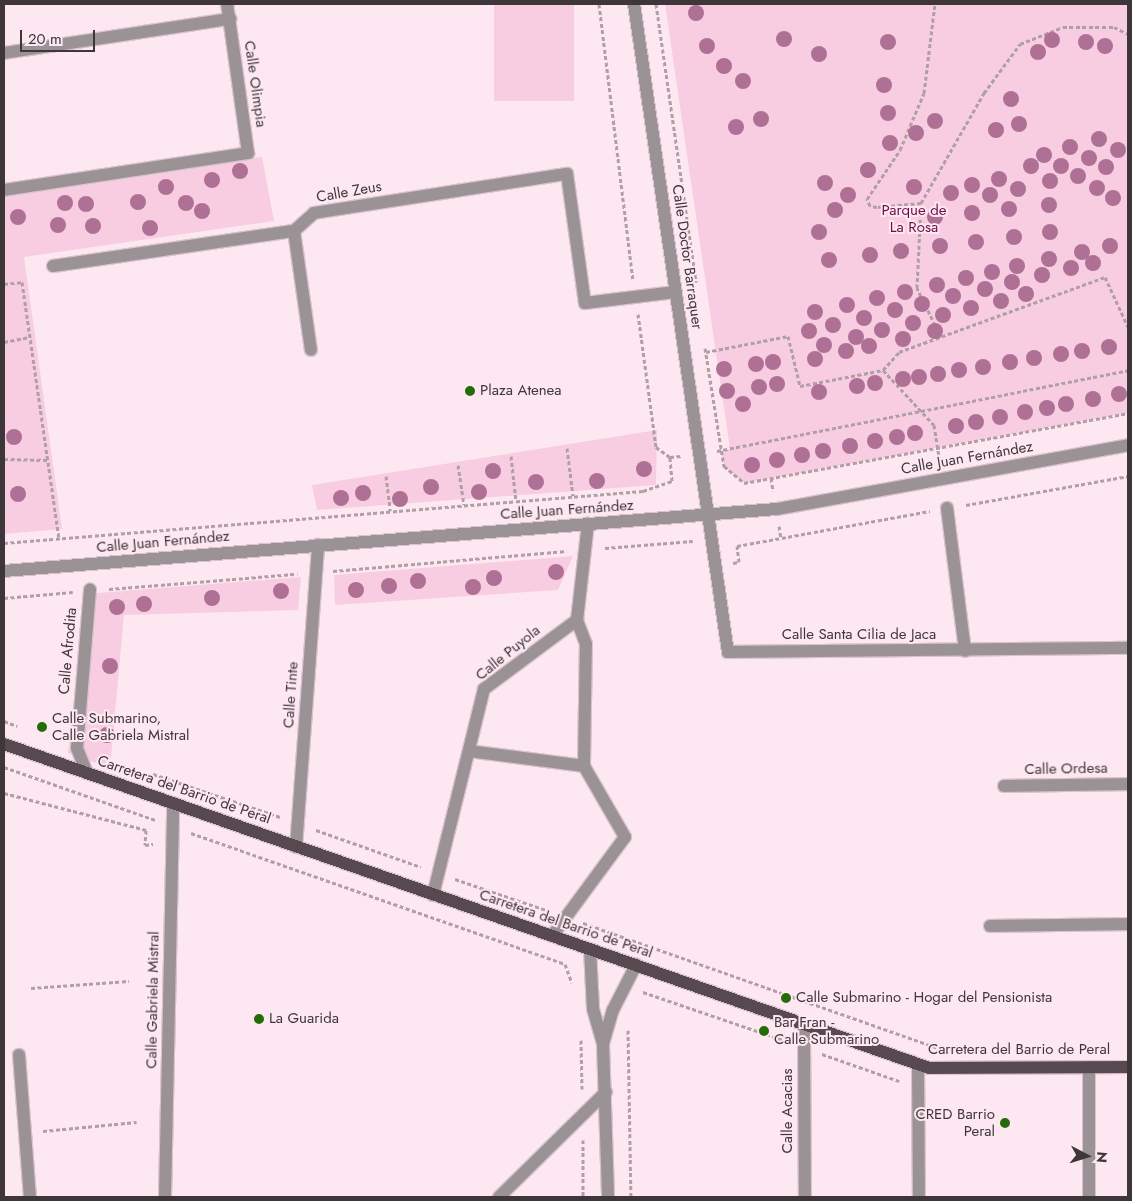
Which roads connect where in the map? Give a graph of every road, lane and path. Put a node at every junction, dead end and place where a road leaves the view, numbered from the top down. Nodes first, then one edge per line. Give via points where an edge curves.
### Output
1 (228, 4) edge
2 (599, 4) edge
3 (634, 4) edge
4 (656, 4) edge
5 (935, 4) edge
6 (230, 19) junction
7 (1128, 34) edge
8 (4, 53) edge
9 (4, 190) edge
10 (921, 202) junction
11 (294, 231) junction
12 (53, 266) dead end
13 (4, 284) edge
14 (697, 288) dead end
15 (675, 292) junction
16 (635, 297) junction
17 (1128, 327) edge
18 (30, 337) junction
19 (704, 337) dead end
20 (941, 337) junction
21 (4, 342) edge
22 (311, 350) dead end
23 (706, 352) junction
24 (883, 370) junction
25 (1128, 370) edge
26 (921, 411) junction
27 (1128, 414) edge
28 (1128, 445) edge
29 (567, 448) dead end
30 (938, 448) junction
31 (721, 451) junction
32 (698, 454) junction
33 (511, 456) dead end
34 (670, 457) junction
35 (4, 459) edge
36 (48, 460) junction
37 (458, 465) dead end
38 (386, 476) dead end
39 (1128, 476) edge
40 (943, 478) junction
41 (573, 496) junction
42 (516, 501) junction
43 (464, 505) junction
44 (947, 508) junction
45 (390, 511) junction
46 (707, 515) junction
47 (588, 524) junction
48 (59, 539) junction
49 (695, 541) dead end
50 (4, 543) edge
51 (318, 546) junction
52 (585, 549) junction
53 (739, 562) dead end
54 (4, 571) edge
55 (316, 573) junction
56 (90, 590) junction
57 (4, 598) edge
58 (577, 620) junction
59 (1128, 648) edge
60 (965, 651) junction
61 (4, 721) edge
62 (22, 728) dead end
63 (4, 744) edge
64 (468, 751) junction
65 (584, 766) junction
66 (4, 767) edge
67 (142, 770) dead end
68 (86, 773) junction
69 (1128, 784) edge
70 (1004, 786) dead end
71 (4, 793) edge
72 (172, 804) junction
73 (298, 824) junction
74 (173, 826) junction
75 (173, 844) junction
76 (296, 846) junction
77 (439, 873) junction
78 (433, 895) junction
79 (566, 917) junction
80 (1128, 924) edge
81 (990, 926) dead end
82 (552, 936) junction
83 (590, 949) junction
84 (636, 965) junction
85 (130, 981) dead end
86 (31, 988) dead end
87 (574, 991) dead end
88 (638, 998) dead end
89 (628, 1020) dead end
90 (804, 1025) junction
91 (581, 1038) dead end
92 (603, 1044) junction
93 (804, 1048) junction
94 (943, 1050) dead end
95 (19, 1055) dead end
96 (918, 1064) junction
97 (1089, 1067) junction
98 (1128, 1067) edge
99 (918, 1088) junction
100 (606, 1092) junction
101 (582, 1116) junction
102 (137, 1122) dead end
103 (25, 1133) junction
104 (30, 1197) edge
105 (165, 1197) edge
106 (499, 1197) edge
107 (584, 1197) edge
108 (608, 1197) edge
109 (631, 1197) edge
110 (805, 1197) edge
111 (919, 1197) edge
112 (1089, 1197) edge

1 - 6 street, Calle Olimpia
2 - 16 path
3 - 15 street, Calle Doctor Barraquer
4 - 14 path
5 - 10 path via 924,93 900,150 867,199 870,206 877,207
6 - 8 street
6 - 9 street, Calle Olimpia via 248,153
7 - 10 path via 1114,27 1063,27 1020,44 984,93
10 - 20 path via 918,288
11 - 12 street
11 - 16 street, Calle Zeus via 314,213 567,174 585,303
11 - 22 street
13 - 18 path via 22,282
15 - 16 street
15 - 32 street, Calle Doctor Barraquer
16 - 34 path via 656,447
17 - 20 path via 1105,278
18 - 21 path
18 - 36 path
19 - 23 path
20 - 24 path via 899,352
23 - 24 path via 788,336 800,386
23 - 31 path
24 - 26 path
25 - 26 path
26 - 30 path via 934,424
26 - 31 path
27 - 30 path
28 - 40 street, Calle Juan Fernández
29 - 41 path
30 - 31 path via 744,483 724,466
30 - 40 path
31 - 32 path
32 - 34 path
32 - 46 street, Calle Doctor Barraquer
33 - 42 path
34 - 41 path via 672,481 643,491
35 - 36 path
36 - 48 path
37 - 43 path
38 - 45 path
39 - 44 path
40 - 46 street, Calle Juan Fernández via 776,509
41 - 42 path
42 - 43 path
43 - 45 path
44 - 53 path via 737,546
44 - 60 street
45 - 48 path
46 - 47 street, Calle Juan Fernández
46 - 60 street, Calle Santa Cilia de Jaca via 728,652
47 - 51 street, Calle Juan Fernández
47 - 52 street
48 - 50 path
49 - 52 path
51 - 54 street, Calle Juan Fernández
51 - 55 street, Calle Tinte
52 - 55 path
52 - 58 street
55 - 56 path
55 - 73 street, Calle Tinte
56 - 57 path
56 - 68 street, Calle Afrodita via 77,748
58 - 64 street, Calle Puyola via 484,689
58 - 65 street via 586,644
59 - 60 street, Calle Santa Cilia de Jaca
61 - 62 path
63 - 68 main road, Carretera del Barrio de Peral
64 - 65 street
64 - 77 street, Calle Puyola
65 - 79 street via 625,837
66 - 74 path
67 - 73 path
68 - 72 main road, Carretera del Barrio de Peral
69 - 70 street, Calle Ordesa
71 - 75 path via 146,830 145,845
72 - 74 street, Calle Gabriela Mistral
72 - 76 main road, Carretera del Barrio de Peral
73 - 76 street, Calle Tinte
73 - 77 path
74 - 75 street, Calle Gabriela Mistral
74 - 87 path via 565,964
75 - 105 street, Calle Gabriela Mistral
76 - 78 main road, Carretera del Barrio de Peral
77 - 78 street, Calle Puyola
77 - 79 path
78 - 82 main road, Carretera del Barrio de Peral
79 - 82 street
79 - 94 path
80 - 81 street
82 - 83 main road, Carretera del Barrio de Peral
83 - 84 main road, Carretera del Barrio de Peral
83 - 92 street via 593,1009
84 - 90 main road, Carretera del Barrio de Peral
84 - 92 street via 613,1010
85 - 86 path
88 - 93 path via 644,992
89 - 109 path
90 - 93 street, Calle Acacias
90 - 96 main road, Carretera del Barrio de Peral
91 - 101 path
92 - 100 street
93 - 99 path
93 - 110 street, Calle Acacias
95 - 103 street
96 - 97 main road, Carretera del Barrio de Peral via 929,1068
96 - 99 street
97 - 98 main road, Carretera del Barrio de Peral
97 - 112 street
99 - 111 street
100 - 101 street
100 - 108 street
101 - 106 street
101 - 107 path
102 - 103 path
103 - 104 street

